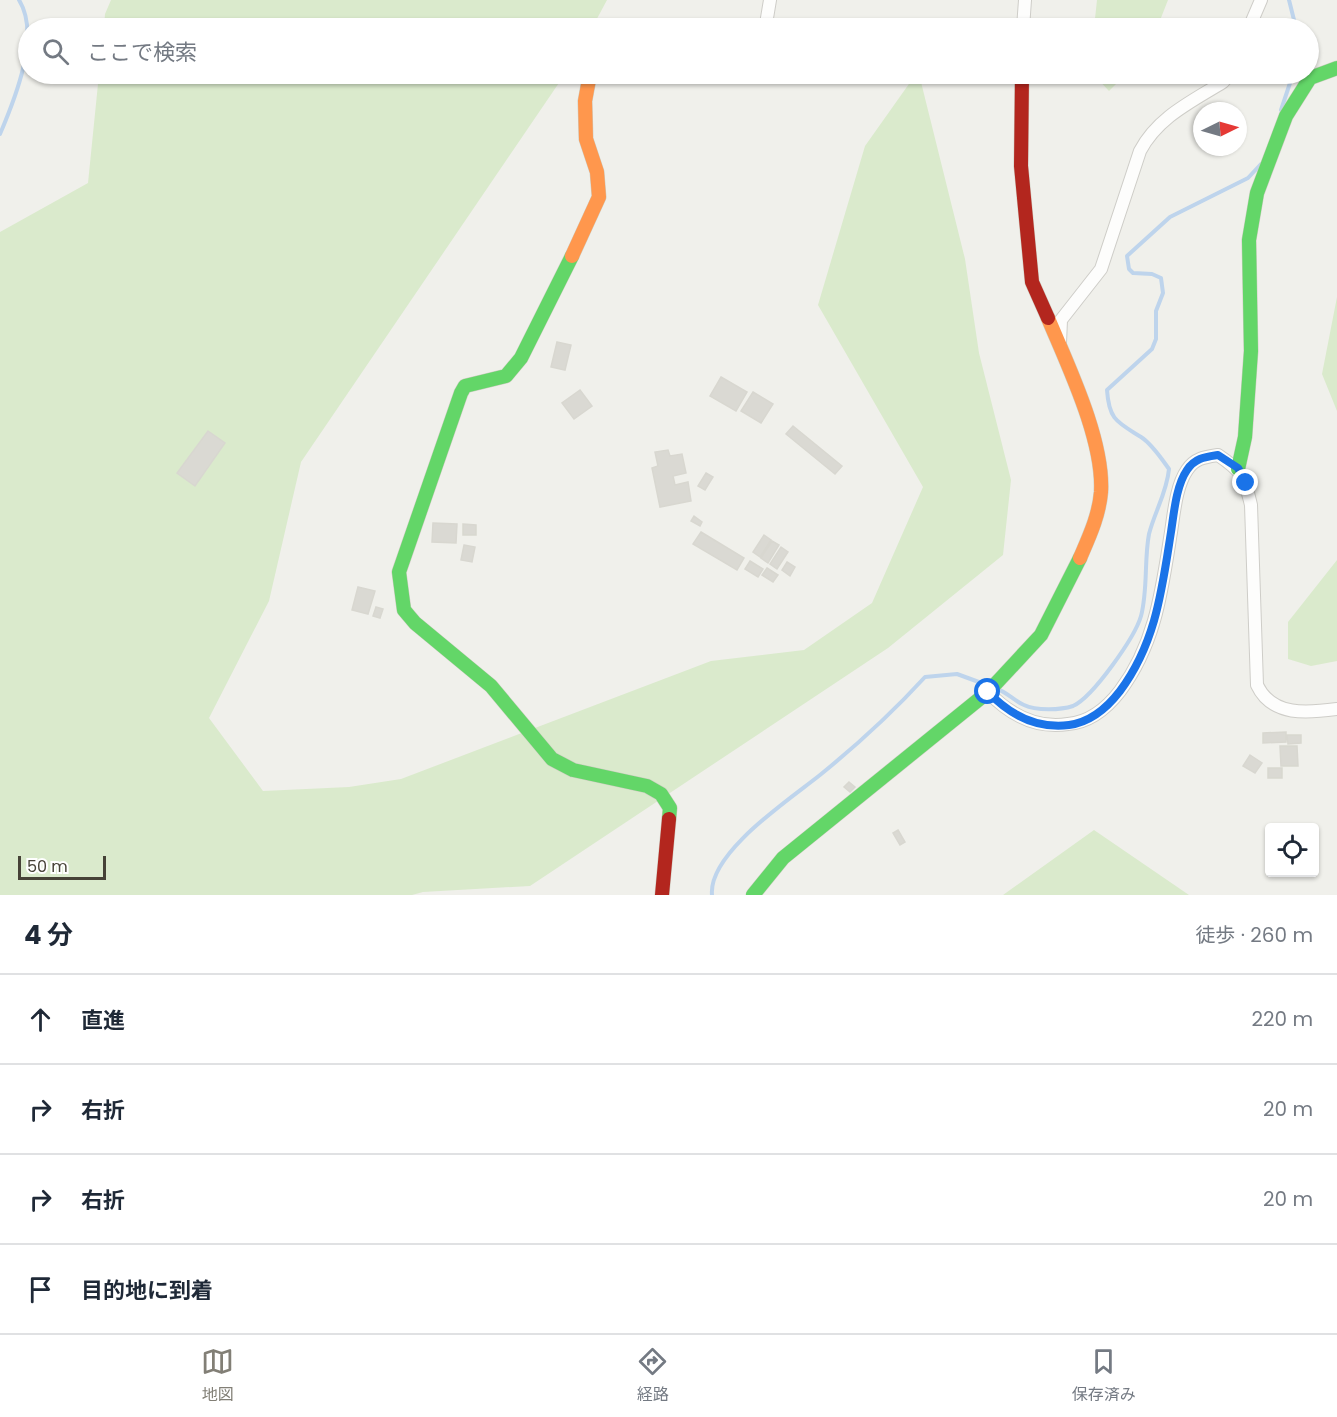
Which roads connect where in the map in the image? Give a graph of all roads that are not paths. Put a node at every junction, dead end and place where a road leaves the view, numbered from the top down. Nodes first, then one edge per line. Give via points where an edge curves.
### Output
1 (770, 0) edge
2 (1025, 0) edge
3 (1261, 0) edge
4 (767, 18) edge
5 (1024, 18) edge
6 (1253, 18) edge
7 (1337, 69) edge
8 (1319, 75) edge
9 (588, 84) edge
10 (1022, 84) edge
11 (1220, 84) edge
12 (1306, 84) edge
13 (1060, 347) junction
14 (1238, 468) junction
15 (988, 692) junction
16 (1337, 709) edge
17 (662, 895) edge
18 (753, 895) edge

1 - 4 street
2 - 5 street
3 - 6 street
7 - 8 street
9 - 17 street via 586,139 597,172 599,197 521,358 511,372 465,386 461,393 399,572 400,595 404,610 415,623 491,686 552,759 573,770 647,786 661,794 670,808
10 - 13 street via 1022,166 1032,282
11 - 13 street via 1162,121 1149,135 1140,151 1101,269 1061,320
12 - 14 street via 1287,116 1257,193 1250,240 1251,351 1245,437
13 - 15 street via 1096,445 1101,492 1095,524 1041,635
14 - 15 street via 1218,455 1200,458 1186,471 1175,507 1154,628 1130,678 1115,698 1096,715 1079,723 1052,727 1005,710
14 - 16 street via 1251,505 1257,685 1263,697 1281,709 1308,713
15 - 18 street via 783,858

